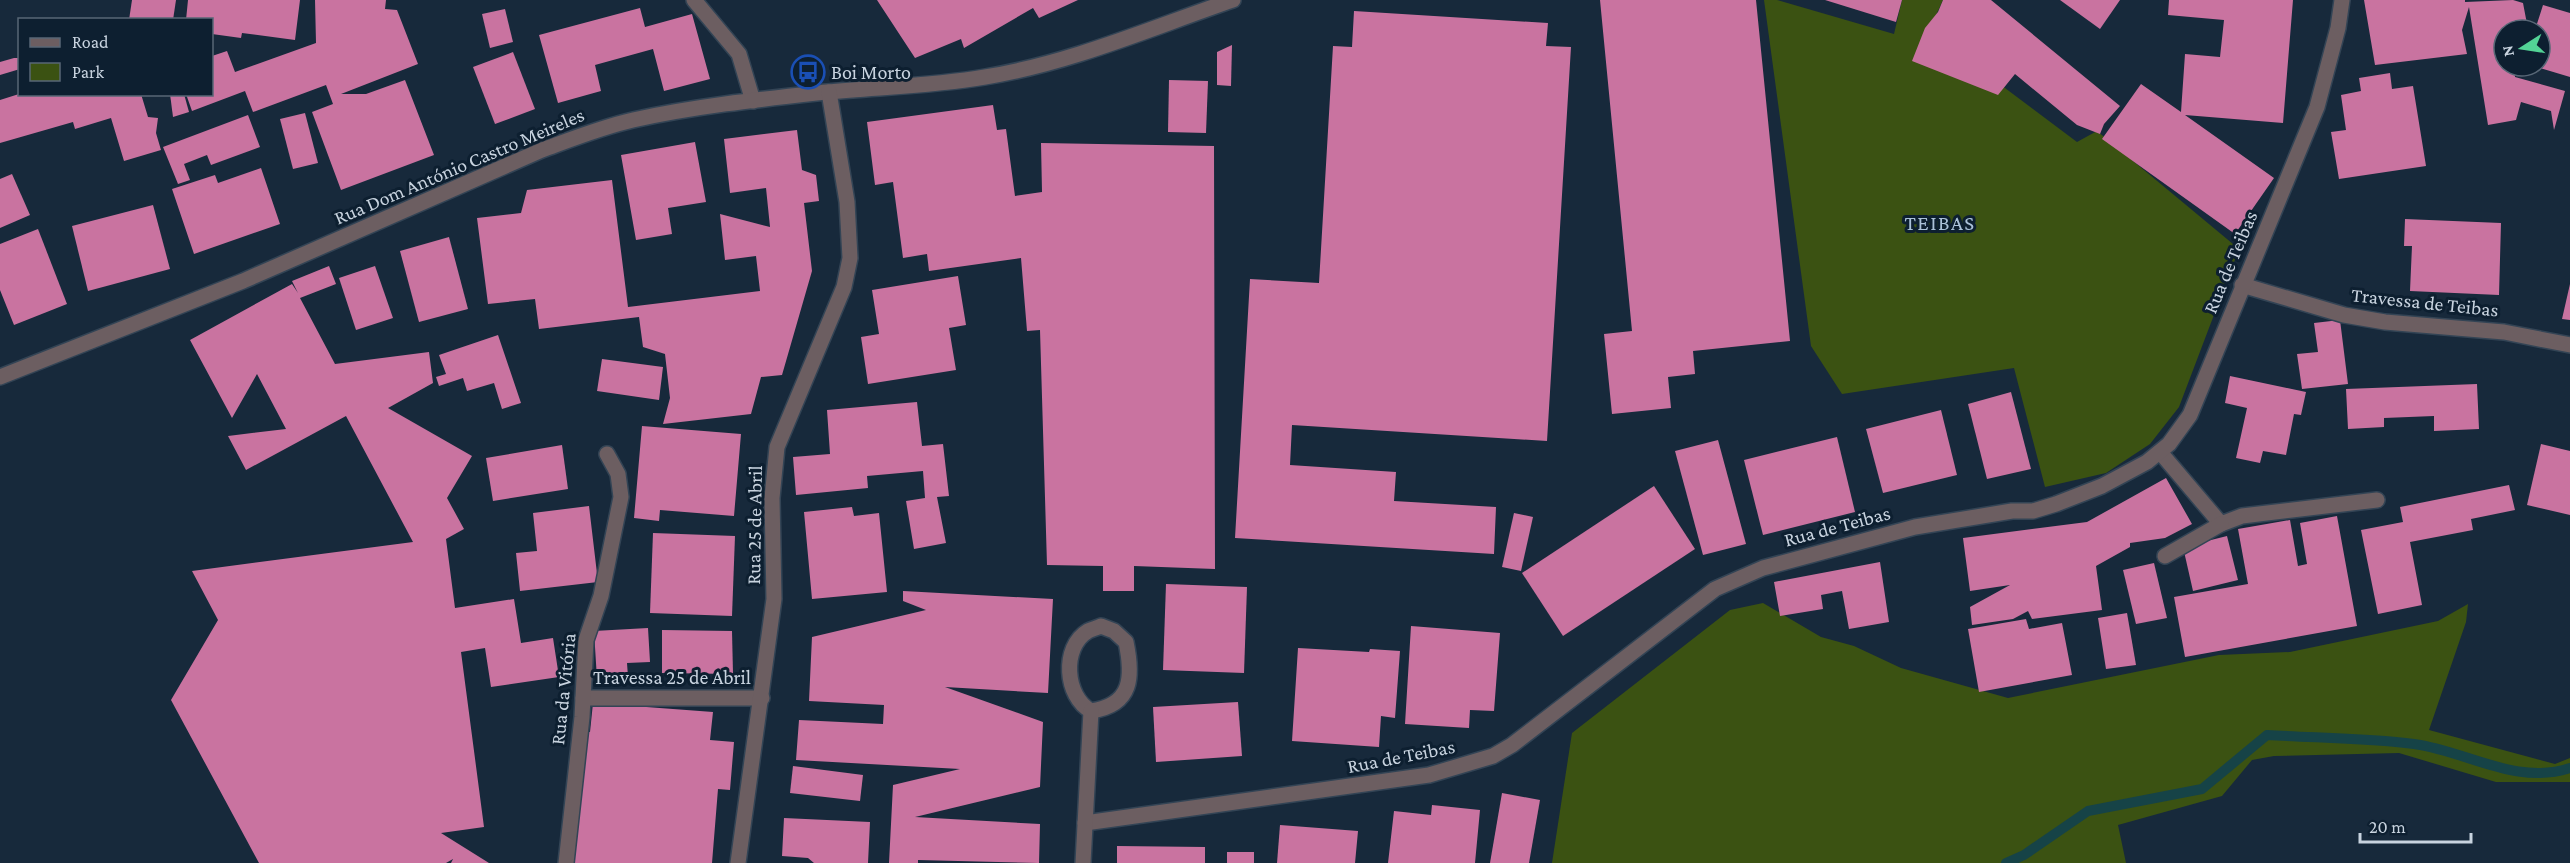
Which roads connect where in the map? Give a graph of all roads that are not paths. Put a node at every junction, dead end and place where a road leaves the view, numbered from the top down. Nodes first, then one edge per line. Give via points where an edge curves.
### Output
1 (694, 0) edge
2 (1233, 0) edge
3 (2342, 0) edge
4 (829, 92) junction
5 (753, 101) junction
6 (2242, 285) junction
7 (2570, 345) edge
8 (0, 377) edge
9 (2160, 452) junction
10 (608, 454) dead end
11 (2377, 500) dead end
12 (2221, 524) junction
13 (2165, 556) dead end
14 (583, 698) junction
15 (762, 698) junction
16 (1091, 711) junction
17 (1085, 823) junction
18 (566, 863) edge
19 (738, 863) edge
20 (1083, 863) edge

1 - 5 street via 739,54
2 - 4 street, Rua Dom António Castro Meireles via 1063,60 938,84
3 - 6 street, Rua de Teibas via 2317,107
4 - 5 street, Rua Dom António Castro Meireles
4 - 15 street, Rua 25 de Abril via 847,202 850,258 844,287 777,447 772,498 774,599
5 - 8 street, Rua Dom António Castro Meireles via 633,120 542,150 243,281
6 - 7 street, Travessa de Teibas via 2344,315 2504,332
6 - 9 street, Rua de Teibas via 2190,415
9 - 12 street
9 - 17 street, Rua de Teibas via 2102,486 2033,511 2012,510 1915,527 1763,568 1734,580 1715,589 1659,630 1512,745 1470,764 1429,775
10 - 14 street, Rua da Vitória via 618,474 621,497 601,596 586,639
11 - 12 street via 2242,516
12 - 13 street
14 - 15 street, Travessa 25 de Abril
14 - 18 street, Rua da Vitória
15 - 19 street, Rua 25 de Abril
16 - 16 street via 1083,706 1072,686 1071,658 1086,632 1101,626 1126,642 1130,675 1122,698 1111,706
16 - 17 street
17 - 20 street

